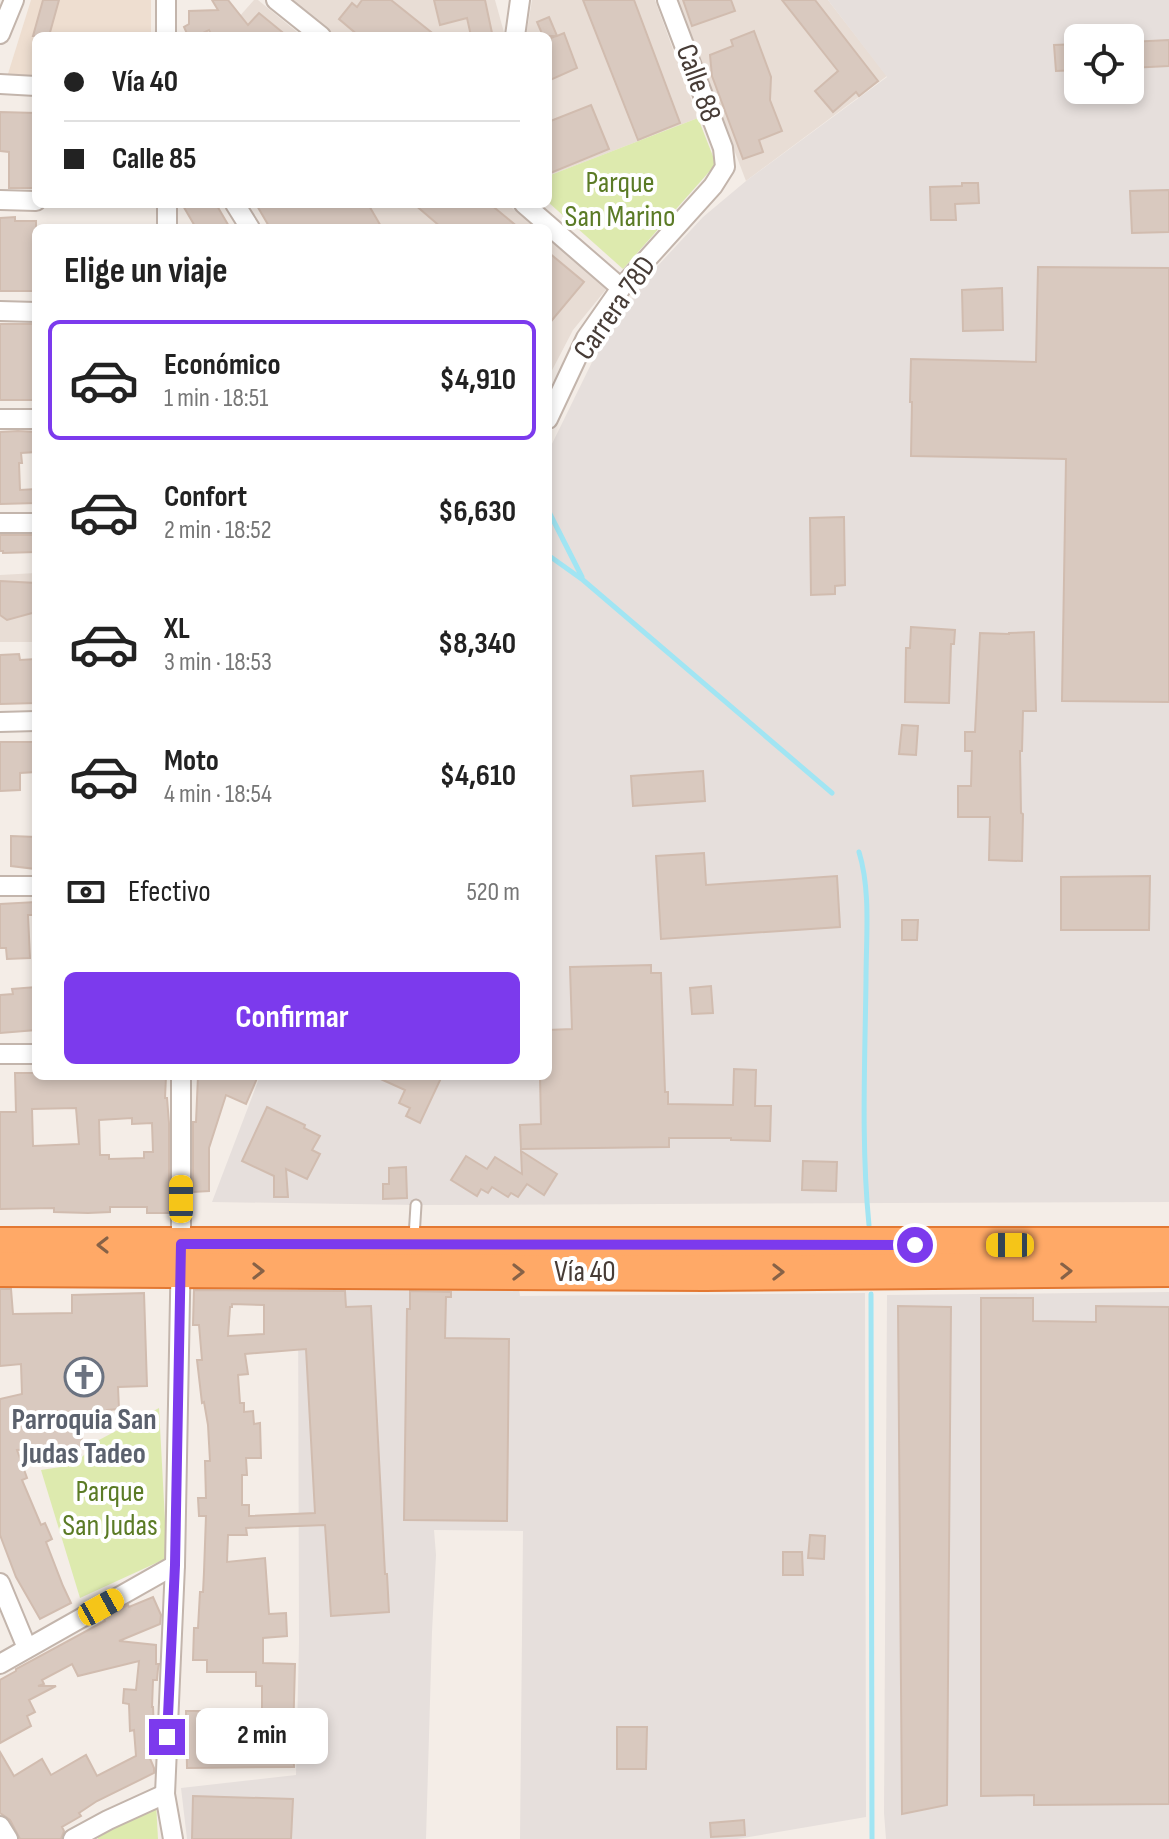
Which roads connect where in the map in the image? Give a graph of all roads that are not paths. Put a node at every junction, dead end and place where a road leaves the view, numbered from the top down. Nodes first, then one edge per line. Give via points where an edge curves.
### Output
1 (14, 0) edge
2 (166, 0) edge
3 (276, 0) edge
4 (520, 0) edge
5 (667, 0) edge
6 (166, 32) edge
7 (316, 32) edge
8 (516, 32) edge
9 (0, 34) edge
10 (0, 84) edge
11 (32, 86) edge
12 (725, 167) joint
13 (0, 200) edge
14 (32, 201) edge
15 (529, 208) edge
16 (547, 224) edge
17 (552, 228) edge
18 (621, 288) junction
19 (0, 311) edge
20 (32, 312) edge
21 (552, 410) edge
22 (0, 419) edge
23 (32, 419) edge
24 (0, 523) edge
25 (32, 523) edge
26 (32, 721) edge
27 (0, 722) edge
28 (0, 886) edge
29 (32, 886) edge
30 (0, 1054) edge
31 (32, 1054) edge
32 (181, 1080) edge
33 (416, 1205) dead end
34 (0, 1245) edge
35 (414, 1245) junction
36 (1169, 1245) edge
37 (181, 1257) junction
38 (0, 1269) edge
39 (1169, 1269) edge
40 (175, 1565) junction
41 (0, 1583) edge
42 (27, 1648) junction
43 (0, 1664) edge
44 (165, 1794) junction
45 (0, 1826) edge
46 (8, 1839) edge
47 (73, 1839) edge
48 (173, 1839) edge

1 - 9 street
2 - 6 street
3 - 7 street
4 - 8 street
5 - 12 street, Calle 88 via 723,148
10 - 11 street
12 - 18 street, Carrera 78D
13 - 14 street
15 - 16 street
17 - 18 street
18 - 21 street, Carrera 78D via 586,338
19 - 20 street
22 - 23 street
24 - 25 street
26 - 27 street
28 - 29 street
30 - 31 street
32 - 37 street
33 - 35 lane
37 -> 34 highway, Vía 40
35 - 36 highway, Vía 40
35 - 37 highway, Vía 40
37 - 38 highway, Vía 40
37 -> 39 highway, Vía 40 via 720,1273
37 - 40 street
40 - 42 street
40 - 44 street
41 - 42 street
42 - 43 street
44 - 47 street
44 - 48 street
45 - 46 street

